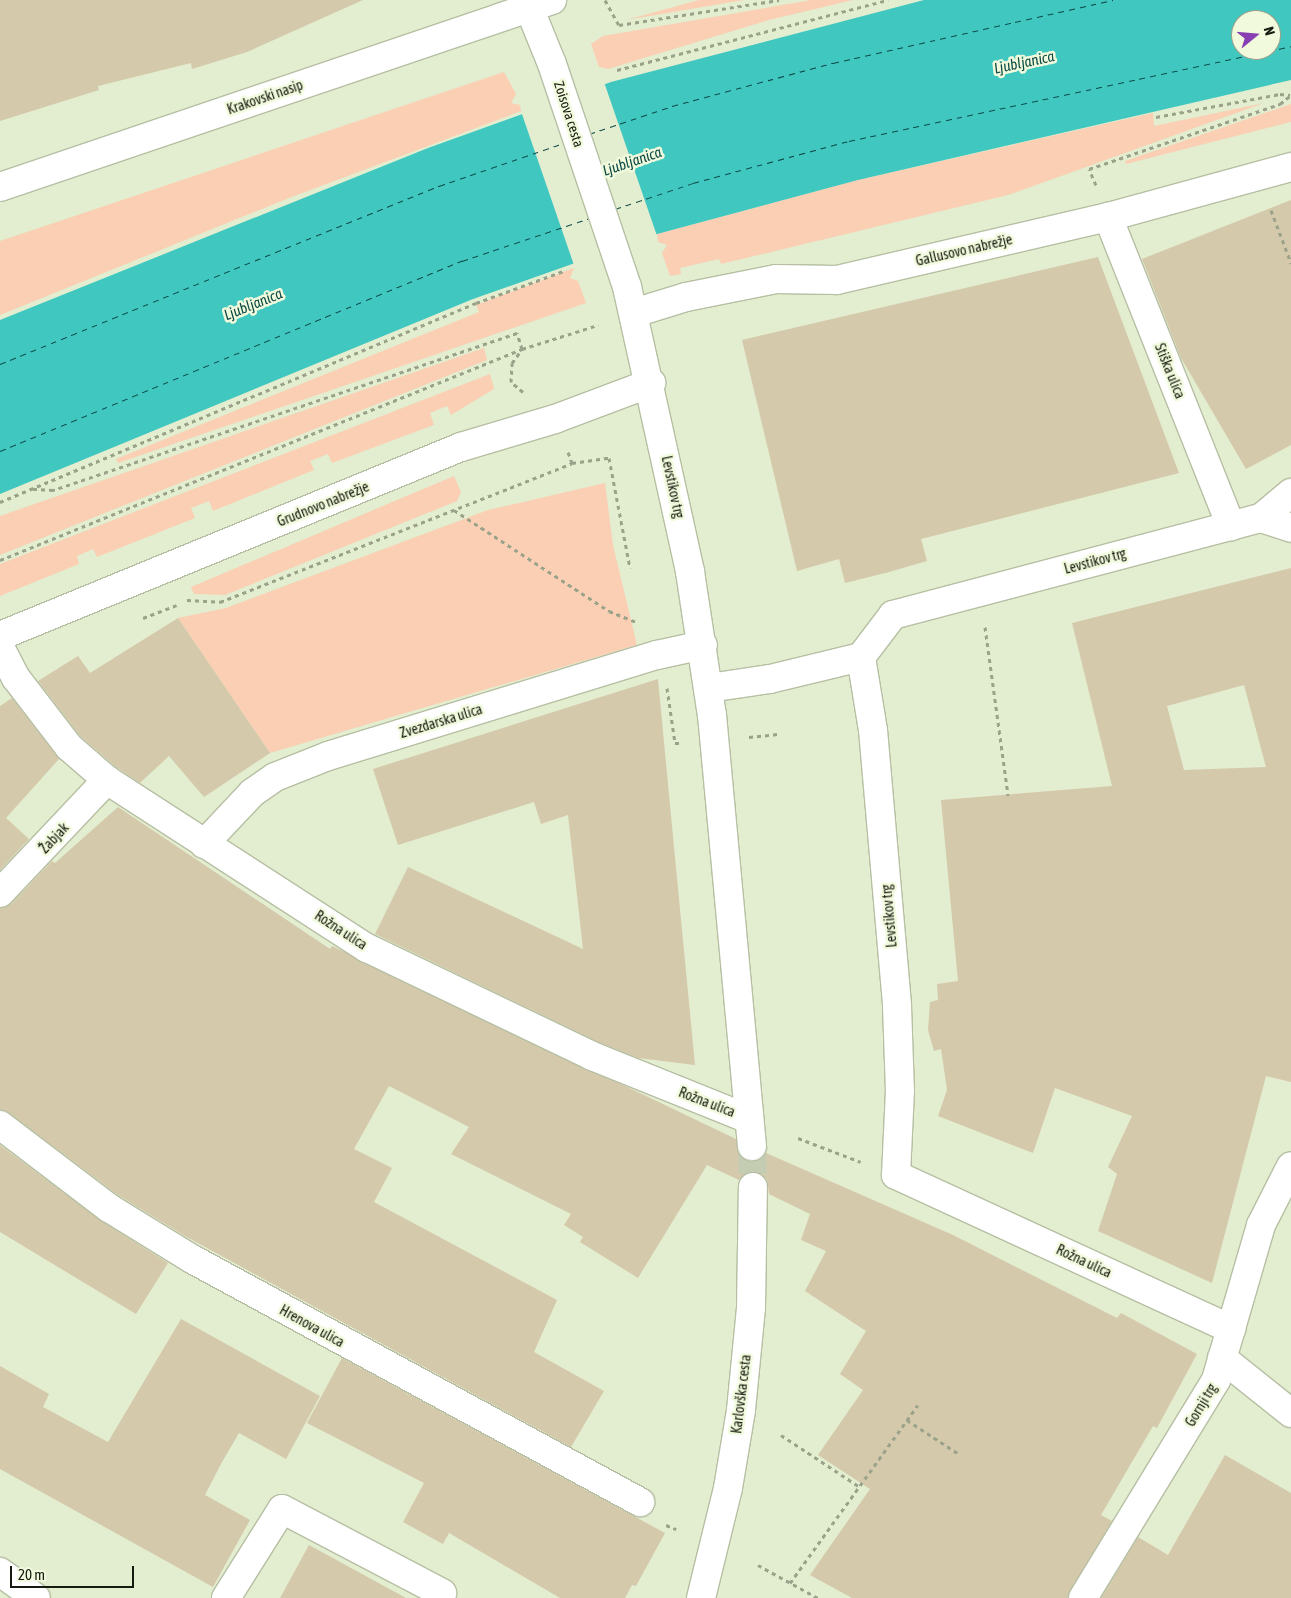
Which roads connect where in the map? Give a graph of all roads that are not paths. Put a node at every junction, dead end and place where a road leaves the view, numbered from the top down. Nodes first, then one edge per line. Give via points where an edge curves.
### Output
1 (530, 6) edge
2 (1291, 167) edge
3 (0, 187) edge
4 (1108, 217) junction
5 (627, 287) joint
6 (634, 313) junction
7 (651, 383) junction
8 (1291, 494) edge
9 (1261, 518) junction
10 (1231, 526) junction
11 (1291, 528) edge
12 (0, 636) edge
13 (702, 645) junction
14 (0, 648) edge
15 (861, 657) junction
16 (709, 688) junction
17 (107, 780) junction
18 (204, 844) junction
19 (0, 893) edge
20 (749, 1119) junction
21 (0, 1125) edge
22 (752, 1146) tunnel mouth
23 (1291, 1166) edge
24 (896, 1175) joint
25 (753, 1187) tunnel mouth
26 (1230, 1329) junction
27 (1222, 1358) junction
28 (1291, 1413) edge
29 (640, 1502) dead end
30 (0, 1572) edge
31 (442, 1593) dead end
32 (36, 1598) edge
33 (226, 1598) edge
34 (701, 1598) edge
35 (1083, 1598) edge

1 - 3 street, Krakovski nasip
1 - 5 street, Zoisova cesta
2 - 4 street, Gallusovo nabrežje
4 - 6 street, Gallusovo nabrežje via 837,280 776,279 686,297
4 - 10 street, Stiška ulica
5 - 6 street, Levstikov trg
6 - 7 street, Levstikov trg
7 - 12 street, Grudnovo nabrežje via 555,419 461,447
7 - 13 street, Levstikov trg
8 - 9 street
9 - 10 street, Levstikov trg
9 - 11 street
10 - 15 street, Levstikov trg via 893,615
13 - 16 street, Levstikov trg
13 - 18 street, Zvezdarska ulica via 657,655 376,741 274,777 252,793
14 - 17 street, Rožna ulica via 16,678 69,748
15 - 16 street via 770,679
15 - 24 street, Levstikov trg via 873,730 897,1006 900,1090
16 - 20 street, Levstikov trg
17 - 18 street, Rožna ulica
17 - 19 street, Žabjak
18 - 20 street, Rožna ulica via 367,948 592,1056
20 - 22 street, Levstikov trg
21 - 29 street, Hrenova ulica via 109,1208 192,1259
23 - 26 street, Gornji trg via 1261,1225
24 - 26 street, Rožna ulica
25 - 34 street, Karlovška cesta via 751,1308 741,1410 728,1488
26 - 27 street, Gornji trg
27 - 28 street
27 - 35 street, Gornji trg via 1216,1380
30 - 32 street
31 - 33 street via 282,1509

